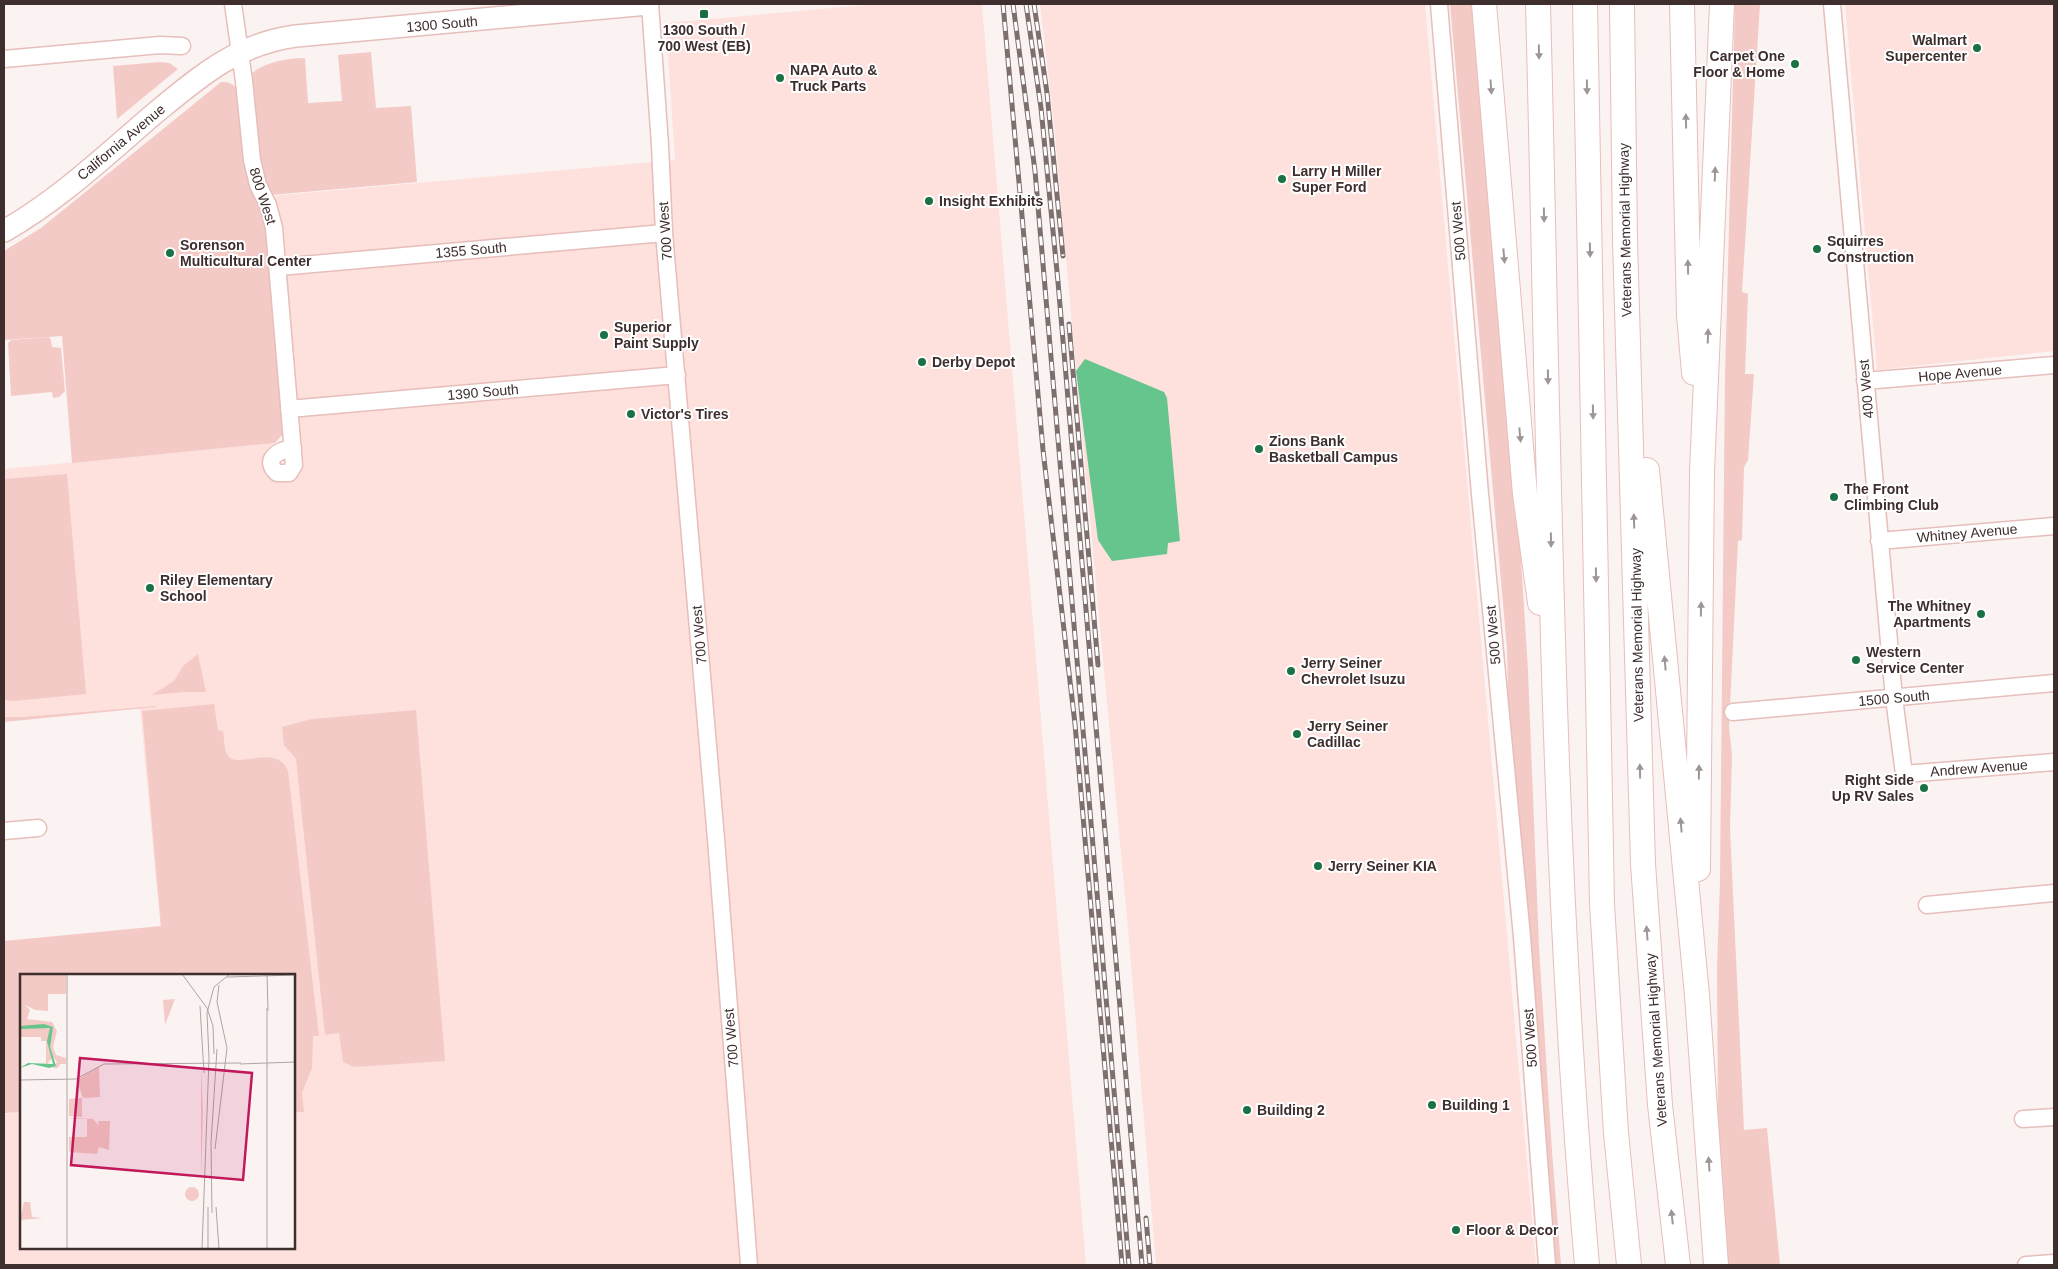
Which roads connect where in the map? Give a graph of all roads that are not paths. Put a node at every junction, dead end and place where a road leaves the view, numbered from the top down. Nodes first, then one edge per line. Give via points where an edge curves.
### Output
1 (233, 4) edge
2 (649, 4) edge
3 (1439, 4) edge
4 (1484, 4) edge
5 (1538, 4) edge
6 (1585, 4) edge
7 (1622, 4) edge
8 (1682, 4) edge
9 (1722, 4) edge
10 (1832, 4) edge
11 (514, 10) edge
12 (182, 46) dead end
13 (239, 52) junction
14 (4, 59) edge
15 (4, 231) edge
16 (664, 233) junction
17 (1625, 240) junction
18 (279, 268) junction
19 (2054, 365) edge
20 (677, 375) junction
21 (1865, 382) junction
22 (289, 409) junction
23 (293, 448) dead end
24 (1702, 472) junction
25 (2054, 526) edge
26 (1879, 540) junction
27 (2054, 683) edge
28 (1894, 698) junction
29 (1733, 712) dead end
30 (1556, 726) junction
31 (2054, 762) edge
32 (1904, 774) joint
33 (38, 828) dead end
34 (4, 831) edge
35 (2054, 893) edge
36 (1927, 905) dead end
37 (1697, 995) junction
38 (2054, 1117) edge
39 (2023, 1119) dead end
40 (2054, 1263) edge
41 (749, 1265) edge
42 (1547, 1265) edge
43 (1587, 1265) edge
44 (1629, 1265) edge
45 (1678, 1265) edge
46 (1716, 1265) edge
47 (2026, 1265) edge

1 - 13 street, 800 West
2 - 11 main road, 1300 South
2 - 16 street, 700 West
3 - 42 street, 500 West via 1479,484 1522,937
4 -> 30 highway via 1526,494
5 -> 30 highway
6 -> 44 highway via 1602,904 1616,1133
7 - 17 highway, Veterans Memorial Highway
24 -> 8 highway via 1689,315
24 -> 9 highway
10 - 21 street, 400 West
11 - 13 main road, 1300 South via 287,37
12 - 14 street
13 - 15 main road, California Avenue via 191,84 50,201
13 - 18 street, 800 West via 252,160 258,185 272,216
16 - 18 street, 1355 South
16 - 20 street, 700 West
37 -> 17 highway
45 -> 17 highway, Veterans Memorial Highway via 1660,1105 1642,864
18 - 22 street, 800 West
19 - 21 street, Hope Avenue
20 - 22 street, 1390 South
20 - 41 street, 700 West
21 - 26 street, 400 West
22 - 23 street, 800 West
37 -> 24 highway
25 - 26 street, Whitney Avenue
26 - 28 street, 400 West
27 - 28 street, 1500 South
28 - 29 street, 1500 South
28 - 32 street, 400 West
30 - 43 highway via 1576,1137
31 - 32 street, Andrew Avenue
33 - 34 street
35 - 36 street
46 -> 37 highway
38 - 39 street
40 - 47 street

